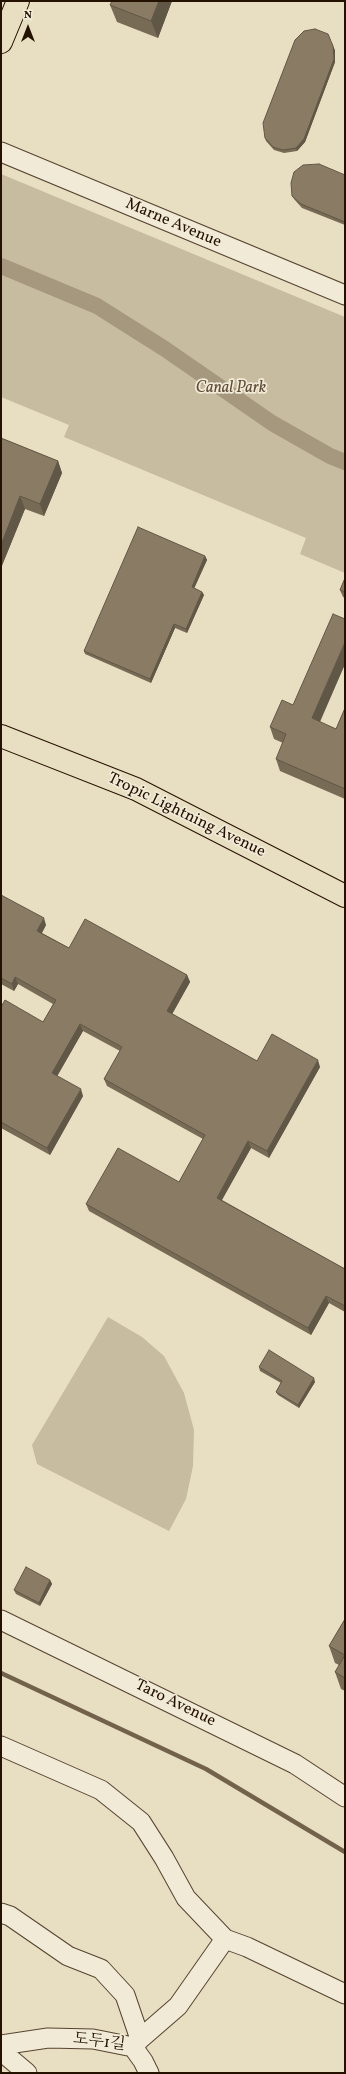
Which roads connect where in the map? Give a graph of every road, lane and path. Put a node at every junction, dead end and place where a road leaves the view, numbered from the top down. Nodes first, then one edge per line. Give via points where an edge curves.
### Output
1 (18, 1) edge
2 (1, 42) edge
3 (1, 152) edge
4 (345, 295) edge
5 (1, 736) edge
6 (345, 896) edge
7 (1, 1620) edge
8 (1, 1746) edge
9 (345, 1797) edge
10 (1, 1913) edge
11 (225, 1939) junction
12 (345, 1994) edge
13 (137, 2043) junction
14 (1, 2045) edge
15 (1, 2051) edge
16 (27, 2073) edge
17 (149, 2073) edge

1 - 2 main road
3 - 4 street, Marne Avenue
5 - 6 main road, Tropic Lightning Avenue via 136,789
7 - 9 street, Taro Avenue via 295,1764
8 - 11 street via 101,1790 141,1822 186,1898
10 - 13 street, 도두1길 via 10,1916 68,1956 101,1969 126,1995
11 - 12 street
11 - 13 street via 178,2006
13 - 14 street, 도두1길 via 48,2038
13 - 17 street
15 - 16 street

